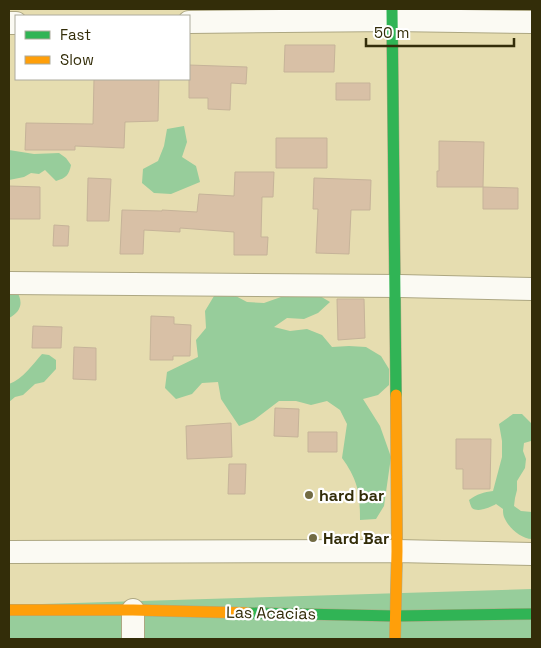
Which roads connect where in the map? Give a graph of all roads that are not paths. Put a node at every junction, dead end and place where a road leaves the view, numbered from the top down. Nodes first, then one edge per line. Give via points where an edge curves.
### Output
1 (392, 15) edge
2 (190, 22) edge
3 (532, 22) edge
4 (9, 283) edge
5 (394, 286) junction
6 (532, 289) edge
7 (397, 551) junction
8 (9, 552) edge
9 (532, 554) edge
10 (9, 610) edge
11 (133, 610) junction
12 (532, 614) edge
13 (395, 616) junction
14 (133, 639) edge
15 (395, 639) edge

1 - 2 street
1 - 3 street
1 - 5 street
4 - 5 street
5 - 6 street
5 - 7 street
7 - 8 street
7 - 9 street
7 - 13 street
10 - 11 street, Las Acacias
11 - 13 street, Las Acacias
11 - 14 street
12 - 13 street, Las Acacias
13 - 15 street

